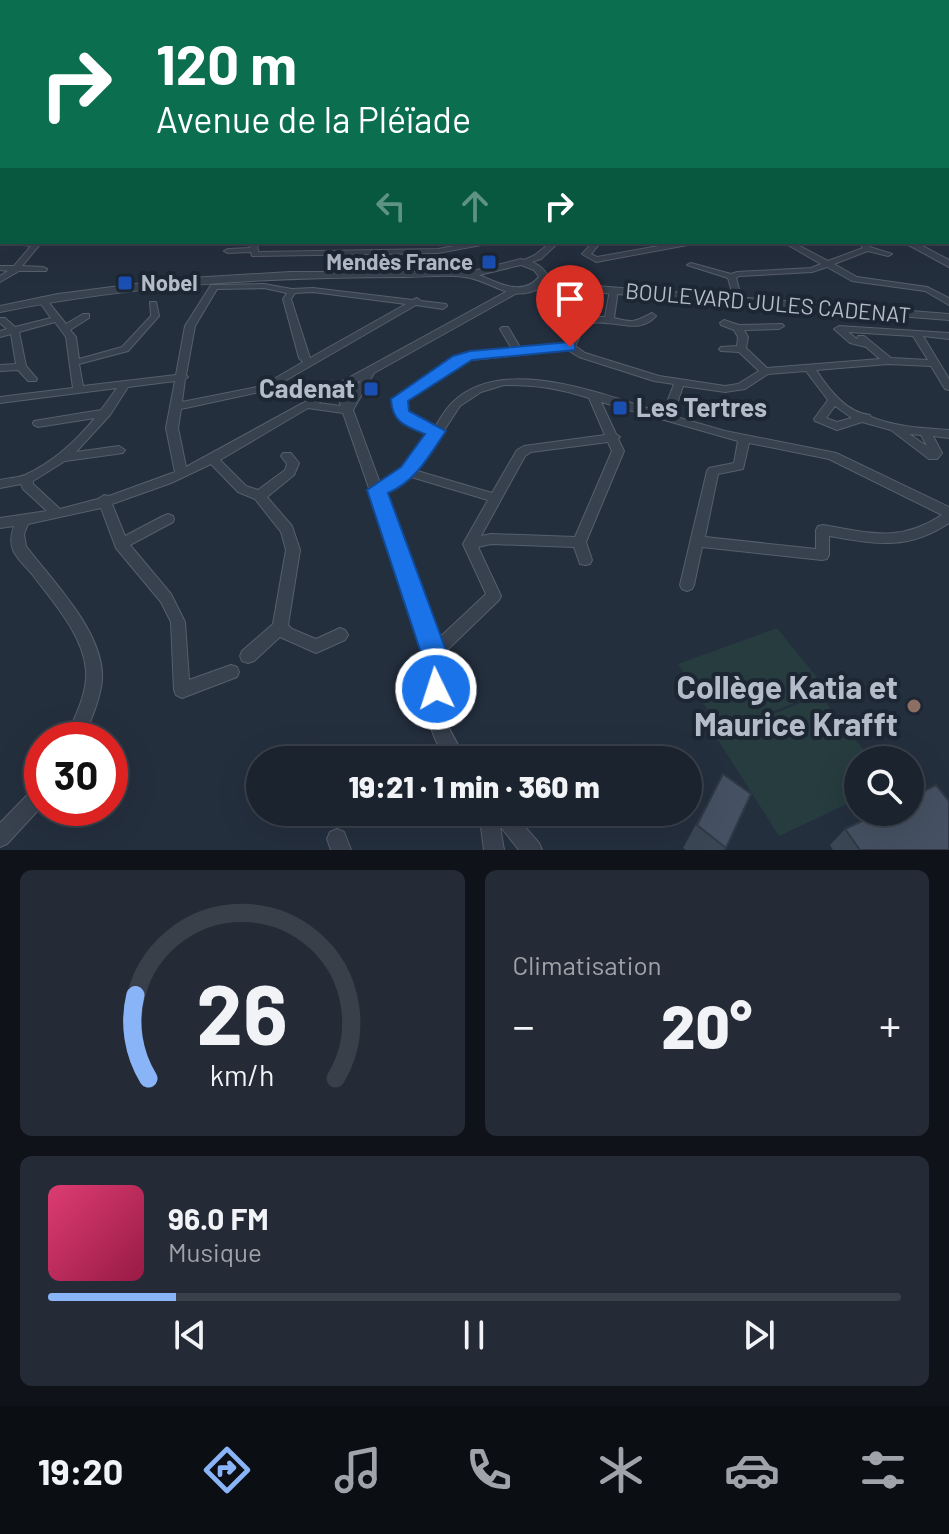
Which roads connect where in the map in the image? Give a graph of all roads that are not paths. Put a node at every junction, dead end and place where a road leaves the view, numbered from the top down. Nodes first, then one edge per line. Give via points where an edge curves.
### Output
1 (36, 244) edge
2 (313, 244) edge
3 (367, 244) edge
4 (462, 244) edge
5 (553, 244) edge
6 (595, 244) edge
7 (682, 244) edge
8 (790, 244) edge
9 (912, 244) edge
10 (919, 244) edge
11 (252, 246) edge
12 (437, 246) edge
13 (865, 246) edge
14 (228, 251) dead end
15 (365, 252) junction
16 (310, 253) junction
17 (888, 254) dead end
18 (537, 262) junction
19 (949, 262) edge
20 (691, 265) dead end
21 (826, 265) junction
22 (0, 268) edge
23 (16, 269) junction
24 (43, 269) dead end
25 (484, 275) junction
26 (732, 277) junction
27 (0, 280) edge
28 (541, 281) junction
29 (614, 290) junction
30 (292, 291) junction
31 (496, 294) junction
32 (737, 296) junction
33 (42, 300) junction
34 (417, 301) junction
35 (949, 302) edge
36 (153, 304) dead end
37 (443, 306) dead end
38 (565, 310) dead end
39 (1, 315) edge
40 (949, 315) edge
41 (86, 316) dead end
42 (652, 316) dead end
43 (56, 319) junction
44 (583, 320) junction
45 (609, 320) junction
46 (724, 323) dead end
47 (779, 326) dead end
48 (855, 327) junction
49 (66, 328) junction
50 (738, 328) junction
51 (505, 329) dead end
52 (15, 332) junction
53 (916, 333) junction
54 (0, 334) edge
55 (949, 336) edge
56 (865, 344) junction
57 (570, 347) junction
58 (724, 349) dead end
59 (741, 349) junction
60 (517, 350) junction
61 (888, 361) junction
62 (77, 362) junction
63 (309, 362) junction
64 (934, 363) junction
65 (21, 367) junction
66 (0, 368) edge
67 (811, 370) junction
68 (765, 371) junction
69 (370, 374) junction
70 (183, 377) junction
71 (32, 379) dead end
72 (126, 383) junction
73 (679, 384) junction
74 (949, 387) edge
75 (340, 388) junction
76 (78, 390) junction
77 (593, 395) junction
78 (0, 400) edge
79 (834, 400) junction
80 (304, 405) junction
81 (176, 407) junction
82 (348, 410) junction
83 (106, 413) junction
84 (866, 417) junction
85 (667, 418) junction
86 (38, 423) dead end
87 (895, 430) junction
88 (436, 431) junction
89 (925, 432) junction
90 (949, 434) edge
91 (614, 437) junction
92 (744, 438) junction
93 (119, 450) dead end
94 (287, 456) dead end
95 (65, 458) junction
96 (213, 459) junction
97 (408, 472) junction
98 (181, 473) junction
99 (27, 479) junction
100 (0, 484) edge
101 (377, 490) junction
102 (259, 496) junction
103 (495, 498) junction
104 (104, 500) junction
105 (58, 514) junction
106 (949, 515) edge
107 (168, 519) dead end
108 (23, 521) junction
109 (0, 523) edge
110 (696, 541) junction
111 (579, 542) junction
112 (121, 544) junction
113 (470, 544) junction
114 (585, 560) dead end
115 (687, 585) dead end
116 (280, 627) junction
117 (340, 635) dead end
118 (434, 653) junction
119 (248, 656) dead end
120 (231, 672) dead end
121 (81, 722) edge
122 (447, 746) edge
123 (24, 811) edge
124 (490, 826) edge
125 (512, 826) edge
126 (0, 837) edge
127 (494, 850) edge
128 (532, 850) edge

1 - 23 street
2 - 16 street
3 - 15 street
4 - 12 street
5 - 18 street
6 - 7 street via 586,254 596,260
8 - 21 street
9 - 19 street
10 - 19 street
11 - 14 street
11 - 16 street via 255,254
12 - 15 street
13 - 17 street
13 - 21 street
15 - 16 street
18 - 25 street via 500,263
18 - 28 street
20 - 26 street
21 - 26 street via 796,273 746,271
21 - 35 street via 864,282 927,289
22 - 23 street
23 - 24 street
23 - 27 street
25 - 31 street
25 - 33 street via 232,276 135,284
26 - 32 street
28 - 29 street, BOULEVARD JULES CADENAT
28 - 31 street
28 - 32 street, BOULEVARD JULES CADENAT
29 - 40 street, BOULEVARD JULES CADENAT
29 - 45 street
30 - 34 street
30 - 63 street via 287,299
30 - 70 street via 214,287 190,326
31 - 69 street
32 - 40 street, BOULEVARD JULES CADENAT
33 - 39 street
33 - 43 street
34 - 37 street
34 - 63 street
36 - 62 street via 155,316 133,344
38 - 44 street
39 - 52 street
41 - 49 street
42 - 45 street via 632,325
43 - 49 street
43 - 52 street
44 - 45 street
44 - 57 street
46 - 50 street
47 - 50 street
48 - 53 street
48 - 56 street
48 - 56 street via 839,329
49 - 62 street
50 - 59 street
51 - 60 street
52 - 54 street
52 - 65 street
53 - 55 street
53 - 64 street
56 - 61 street
57 - 60 street
57 - 73 street
58 - 59 street
59 - 68 street
60 - 88 street via 458,359 405,392 399,399 400,413
61 - 64 street
61 - 67 street
62 - 76 street
63 - 81 street via 265,388
64 - 74 street
65 - 66 street
65 - 71 street
67 - 68 street
67 - 79 street
68 - 73 street via 741,387
69 - 75 street
69 - 82 street
70 - 72 street
70 - 81 street
72 - 76 street
72 - 83 street
73 - 85 street
75 - 80 street
75 - 82 street
76 - 78 street
77 - 85 street
77 - 88 street via 536,382 487,386 456,404
77 - 91 street
79 - 84 street
79 - 84 street via 819,419 837,426
80 - 82 street
80 - 96 street
81 - 98 street via 172,428
82 - 101 street
83 - 86 street
83 - 95 street
84 - 87 street
85 - 92 street
87 - 89 street
87 - 89 street via 933,456
88 - 97 street
89 - 90 street
91 - 103 street via 528,449
91 - 111 street via 618,451
92 - 106 street via 832,456
92 - 110 street via 739,466 713,471
93 - 95 street
94 - 102 street via 293,463 290,472
95 - 99 street
96 - 98 street
96 - 102 street via 242,489
97 - 101 street
97 - 103 street
98 - 104 street
99 - 100 street
99 - 105 street via 27,486
101 - 118 street
102 - 116 street via 287,530 293,550
103 - 113 street
104 - 105 street
104 - 112 street
105 - 108 street
106 - 110 street via 900,542 823,530 822,555
107 - 112 street
108 - 109 street
108 - 121 street via 17,534 19,548 86,640 94,668
110 - 115 street
111 - 113 street via 491,539
111 - 114 street
112 - 120 street via 166,598 178,622 182,690
113 - 118 street via 494,596
116 - 117 street via 316,646
116 - 119 street
118 - 122 street via 439,676 436,713
123 - 126 street
124 - 127 street
125 - 128 street

